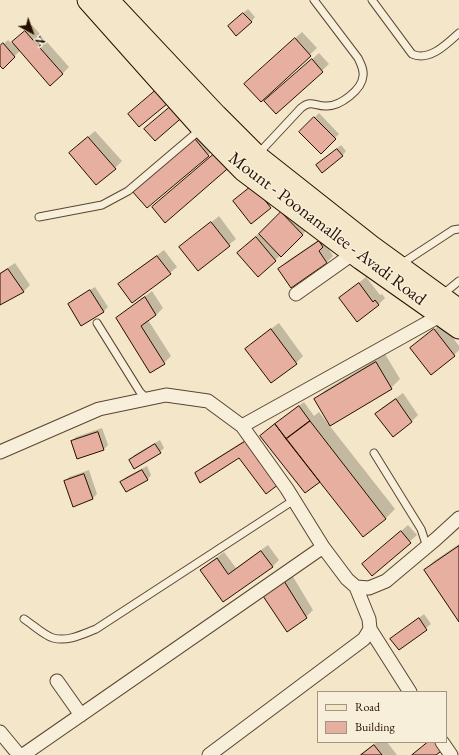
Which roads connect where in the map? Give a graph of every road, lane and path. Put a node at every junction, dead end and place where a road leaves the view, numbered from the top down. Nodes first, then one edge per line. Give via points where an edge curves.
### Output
1 (88, 0) edge
2 (108, 0) edge
3 (314, 0) edge
4 (372, 0) edge
5 (459, 33) edge
6 (202, 128) junction
7 (257, 156) junction
8 (39, 217) dead end
9 (459, 229) edge
10 (354, 253) junction
11 (399, 266) junction
12 (459, 281) edge
13 (296, 294) dead end
14 (451, 307) edge
15 (97, 323) dead end
16 (459, 328) edge
17 (147, 399) junction
18 (242, 426) junction
19 (0, 452) edge
20 (374, 453) dead end
21 (294, 500) junction
22 (459, 518) edge
23 (323, 547) junction
24 (427, 547) junction
25 (356, 587) junction
26 (24, 619) dead end
27 (370, 629) junction
28 (57, 681) dead end
29 (409, 691) edge
30 (81, 715) junction
31 (0, 732) edge
32 (443, 743) edge
33 (19, 755) edge
34 (23, 755) edge
35 (209, 755) edge
36 (451, 755) edge

1 - 6 main road, Mount - Poonamallee - Avadi Road
2 - 7 main road, Mount - Poonamallee - Avadi Road
3 - 7 lane via 358,58 363,69 362,83 335,105 306,104
4 - 5 lane via 412,54 417,57 442,48
6 - 8 lane via 128,192 102,204
6 - 10 main road, Mount - Poonamallee - Avadi Road via 244,170
7 - 11 main road, Mount - Poonamallee - Avadi Road
9 - 11 lane via 453,230
10 - 13 street
10 - 14 main road, Mount - Poonamallee - Avadi Road
11 - 14 main road, Mount - Poonamallee - Avadi Road
12 - 14 lane
14 - 16 main road, Mount - Poonamallee - Avadi Road
14 - 18 street
15 - 17 lane via 140,392
17 - 18 street via 166,395 208,401
17 - 19 street via 99,409
18 - 21 street
20 - 24 lane via 421,529
21 - 23 street
21 - 26 lane via 96,629 65,640 52,638
22 - 24 street
23 - 25 street
23 - 30 street
24 - 25 street via 386,580 369,588
25 - 27 street via 369,619
27 - 29 street
27 - 35 street via 364,639
28 - 30 street
30 - 34 street
31 - 33 street
32 - 36 street

